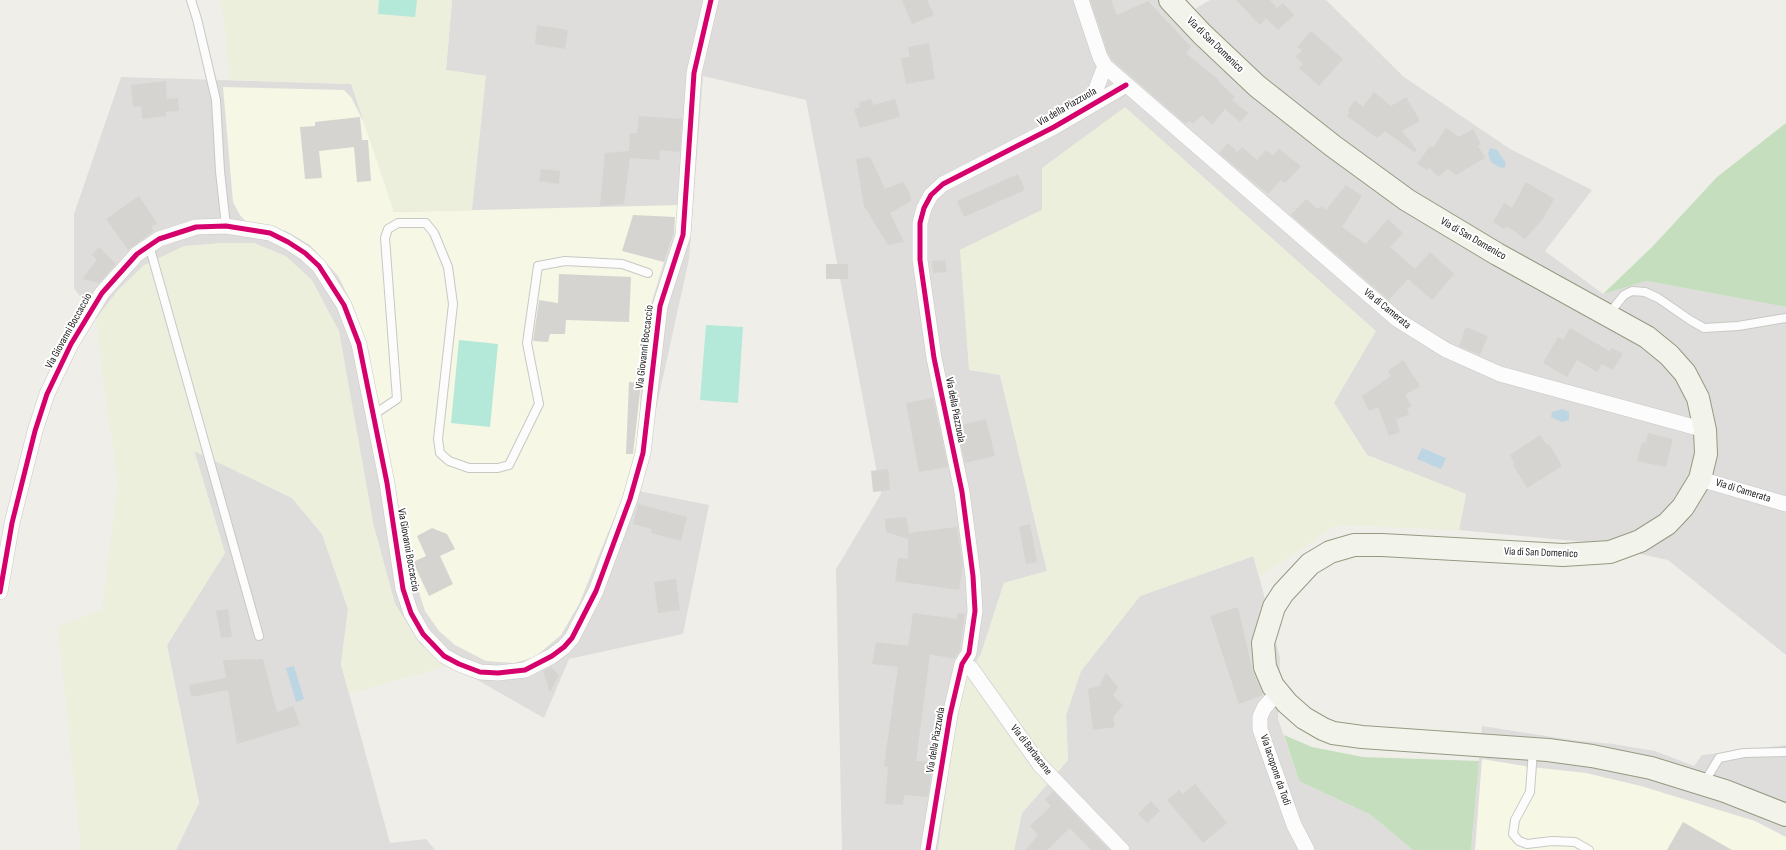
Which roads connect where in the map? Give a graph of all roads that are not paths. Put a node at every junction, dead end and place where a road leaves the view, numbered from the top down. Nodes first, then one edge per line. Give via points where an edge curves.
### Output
1 (191, 0) edge
2 (711, 0) edge
3 (1081, 0) edge
4 (1170, 0) edge
5 (1105, 66) junction
6 (1126, 85) junction
7 (1090, 107) junction
8 (226, 226) junction
9 (149, 246) junction
10 (648, 273) dead end
11 (1607, 315) junction
12 (1786, 318) edge
13 (374, 415) junction
14 (1705, 430) junction
15 (1700, 478) junction
16 (1786, 504) edge
17 (0, 592) edge
18 (259, 636) dead end
19 (962, 664) junction
20 (1280, 694) junction
21 (1533, 749) junction
22 (1786, 752) edge
23 (1704, 784) junction
24 (1786, 815) edge
25 (928, 850) edge
26 (1122, 850) edge
27 (1307, 850) edge
28 (1590, 850) edge

1 - 8 lane via 216,100
2 - 13 street, Via Giovanni Boccaccio via 694,73 683,235 660,306 643,453 630,499 596,591 572,638 564,647 525,670 480,672 444,656 423,634 410,612 403,589
3 - 5 street
4 - 11 main road, Via di San Domenico via 1257,86 1407,200
5 - 6 street
5 - 7 street, Via della Piazzuola
6 - 7 street, Via della Piazzuola
6 - 14 street, Via di Camerata via 1398,320 1420,335 1446,350 1500,374
7 - 19 street, Via della Piazzuola via 943,184 931,195 920,223 920,260 934,358 962,492 973,576 975,611 969,653
8 - 9 street, Via Giovanni Boccaccio via 196,227 170,234
8 - 13 street, Via Giovanni Boccaccio via 270,233 305,253 319,266 344,305 359,344
9 - 17 street, Via Giovanni Boccaccio via 138,254 102,293 71,344 47,394 12,523
9 - 18 lane
10 - 13 lane via 622,264 565,261 538,266 527,343 539,404 509,465 498,468 469,468 449,462 440,453 438,439 453,304 448,267 434,233 426,223 398,223 388,229 385,238 397,399
11 - 12 lane via 1624,295 1632,291 1645,292 1658,298 1704,328 1738,326
11 - 14 main road, Via di San Domenico via 1647,338 1669,355 1685,373 1698,398
14 - 15 main road, Via di San Domenico via 1706,454
15 - 16 street, Via di Camerata
15 - 20 main road, Via di San Domenico via 1683,507 1667,524 1640,541 1610,552 1563,556 1354,544 1330,552 1310,564 1283,593 1274,607 1264,636 1264,660 1268,675
19 - 25 street, Via della Piazzuola via 950,715
19 - 26 street, Via di Barbacane via 971,668 1040,765
20 - 21 main road, Via di San Domenico via 1304,718 1333,733 1362,738
20 - 27 street, Via Iacopone da Todi via 1264,708 1260,717 1260,729 1294,825
21 - 23 main road, Via di San Domenico via 1592,756 1651,768
21 - 28 lane via 1530,792 1516,820 1513,834 1519,841 1527,844 1575,842
22 - 23 lane via 1744,753 1719,758
23 - 24 main road, Via di San Domenico

